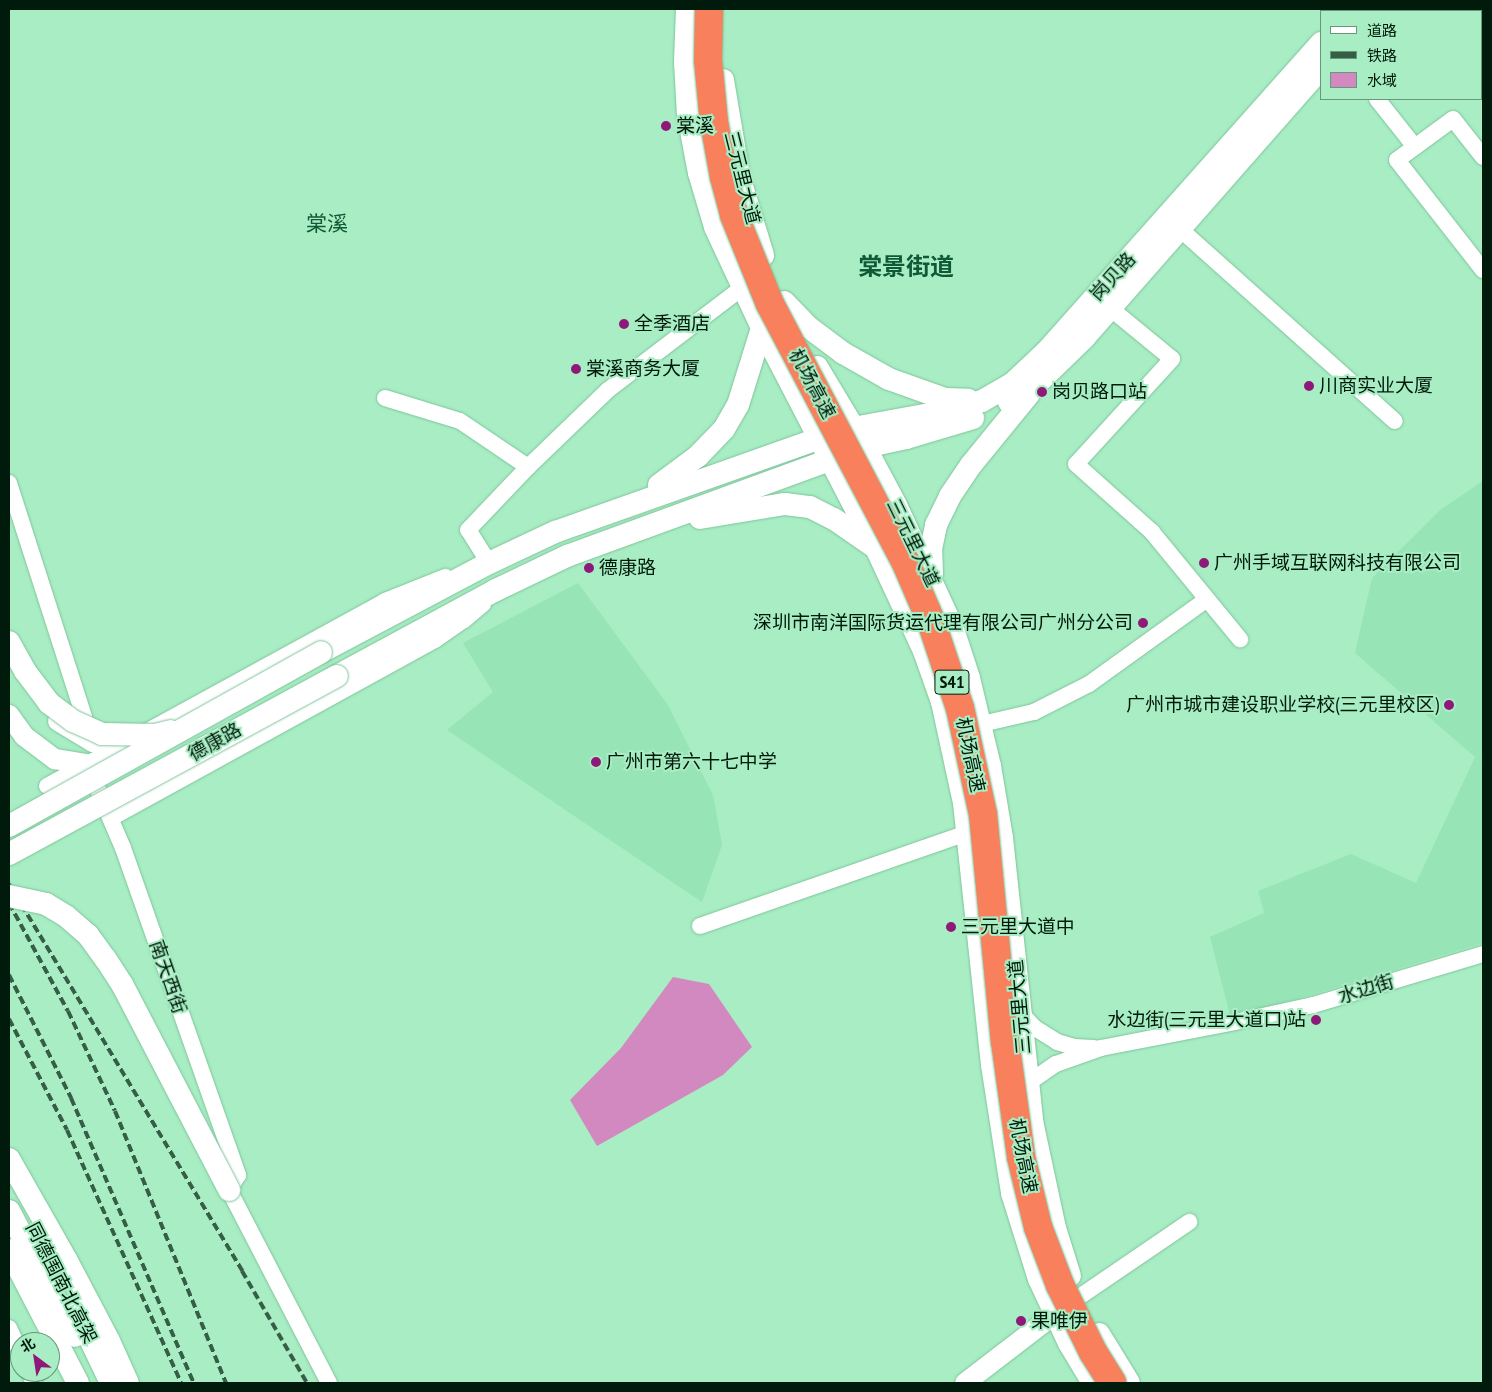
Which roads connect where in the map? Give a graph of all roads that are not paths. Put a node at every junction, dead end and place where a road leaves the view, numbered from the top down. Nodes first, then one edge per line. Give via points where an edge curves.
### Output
1 (687, 9) edge
2 (710, 9) edge
3 (722, 9) edge
4 (1320, 43) edge
5 (1320, 69) edge
6 (1378, 100) edge
7 (1415, 147) junction
8 (1483, 157) edge
9 (1180, 228) junction
10 (1483, 270) edge
11 (746, 293) junction
12 (780, 294) junction
13 (1110, 308) junction
14 (762, 328) junction
15 (1042, 380) junction
16 (385, 398) dead end
17 (982, 401) junction
18 (1395, 421) dead end
19 (853, 428) junction
20 (821, 438) junction
21 (865, 447) junction
22 (831, 459) junction
23 (528, 467) junction
24 (9, 483) edge
25 (628, 504) junction
26 (640, 529) junction
27 (876, 548) junction
28 (489, 563) junction
29 (933, 582) junction
30 (505, 586) junction
31 (1206, 600) junction
32 (1240, 639) dead end
33 (9, 642) edge
34 (9, 657) edge
35 (209, 697) junction
36 (9, 715) edge
37 (200, 720) junction
38 (982, 724) junction
39 (122, 745) joint
40 (239, 749) junction
41 (93, 755) junction
42 (47, 786) dead end
43 (111, 818) junction
44 (9, 826) edge
45 (967, 833) junction
46 (9, 854) edge
47 (9, 896) edge
48 (700, 926) dead end
49 (1483, 954) edge
50 (1020, 1012) junction
51 (1101, 1048) junction
52 (1027, 1084) junction
53 (9, 1159) edge
54 (9, 1183) edge
55 (230, 1190) junction
56 (9, 1211) edge
57 (1189, 1222) dead end
58 (9, 1250) edge
59 (1079, 1296) junction
60 (1055, 1314) junction
61 (78, 1383) edge
62 (97, 1383) edge
63 (111, 1383) edge
64 (128, 1383) edge
65 (329, 1383) edge
66 (964, 1383) edge
67 (1093, 1383) edge
68 (1112, 1383) edge
69 (1129, 1383) edge

1 - 11 main road, 三元里大道 via 686,81 692,142 715,227
2 - 68 highway, 机场高速 / S41, bridge via 711,97 718,148 734,215 770,304 906,563 944,654 960,708 983,814 1005,1041 1021,1157 1038,1227 1060,1285
3 - 12 main road, 三元里大道 via 721,62 730,130 751,218
4 - 17 main road, 岗贝路 via 1046,352 1012,384
5 - 9 main road, 岗贝路
6 - 7 street
7 - 8 street via 1453,119
7 - 10 street via 1397,160
9 - 13 main road, 岗贝路
9 - 18 street
11 - 12 main road via 762,303
11 - 14 main road, 三元里大道
11 - 23 street via 608,390
12 - 17 main road via 807,326 843,353 889,379 945,399
12 - 19 main road, 三元里大道 via 813,361
13 - 15 main road, 岗贝路
13 - 31 street via 1172,359 1076,464 1152,532
14 - 20 main road, 三元里大道
14 - 25 main road via 738,405 724,429 678,474
15 - 21 main road, 岗贝路 via 1006,404 981,415
15 - 29 main road via 971,465 950,496 936,525 931,549
16 - 23 street via 460,421
17 - 19 main road, 岗贝路
19 - 20 main road, 德康路
19 - 21 main road, 三元里大道
20 - 22 main road, 三元里大道
20 - 25 main road, 德康路
21 - 22 main road, 德康路
21 - 29 main road, 三元里大道
22 - 26 main road, 德康路
22 - 27 main road, 三元里大道
23 - 28 street via 468,530
24 - 41 street, 南天西街
25 - 28 main road, 德康路 via 555,532
26 - 27 main road via 785,504 810,507
26 - 30 main road, 德康路 via 567,556
27 - 45 main road, 三元里大道 via 933,675 952,740
28 - 35 street via 432,581 385,601
28 - 37 main road, 德康路, bridge
29 - 38 main road, 三元里大道 via 962,654
30 - 40 street via 435,640
30 - 46 main road, 德康路, bridge
31 - 32 street
31 - 38 street via 1088,684 1034,712
33 - 37 main road, bridge via 25,671 49,703 73,721 102,734 155,735
34 - 41 street via 24,684 46,711 72,731
35 - 39 street
35 - 40 street
36 - 41 street via 24,736 55,758
37 - 44 main road, 德康路, bridge
38 - 50 main road, 三元里大道 via 1002,838
39 - 41 street
40 - 43 street
41 - 42 street
41 - 43 street, 南天西街
43 - 55 street, 南天西街 via 238,1175
45 - 48 street
45 - 60 main road, 三元里大道 via 992,1065 1006,1161 1028,1249
47 - 55 main road, bridge via 46,904 88,935 123,986
49 - 51 street, 水边街 via 1313,1005
50 - 51 street via 1035,1028 1057,1042 1074,1047
50 - 52 main road, 三元里大道
51 - 52 street via 1056,1064
52 - 59 main road, 三元里大道 via 1037,1155 1047,1196
53 - 64 main road via 68,1261
54 - 63 main road, 同德围南北高架
55 - 65 street
56 - 62 main road, 同德围南北高架
57 - 59 street
58 - 61 main road
59 - 60 street
59 - 69 main road, 三元里大道
60 - 66 street
60 - 67 main road, 三元里大道

